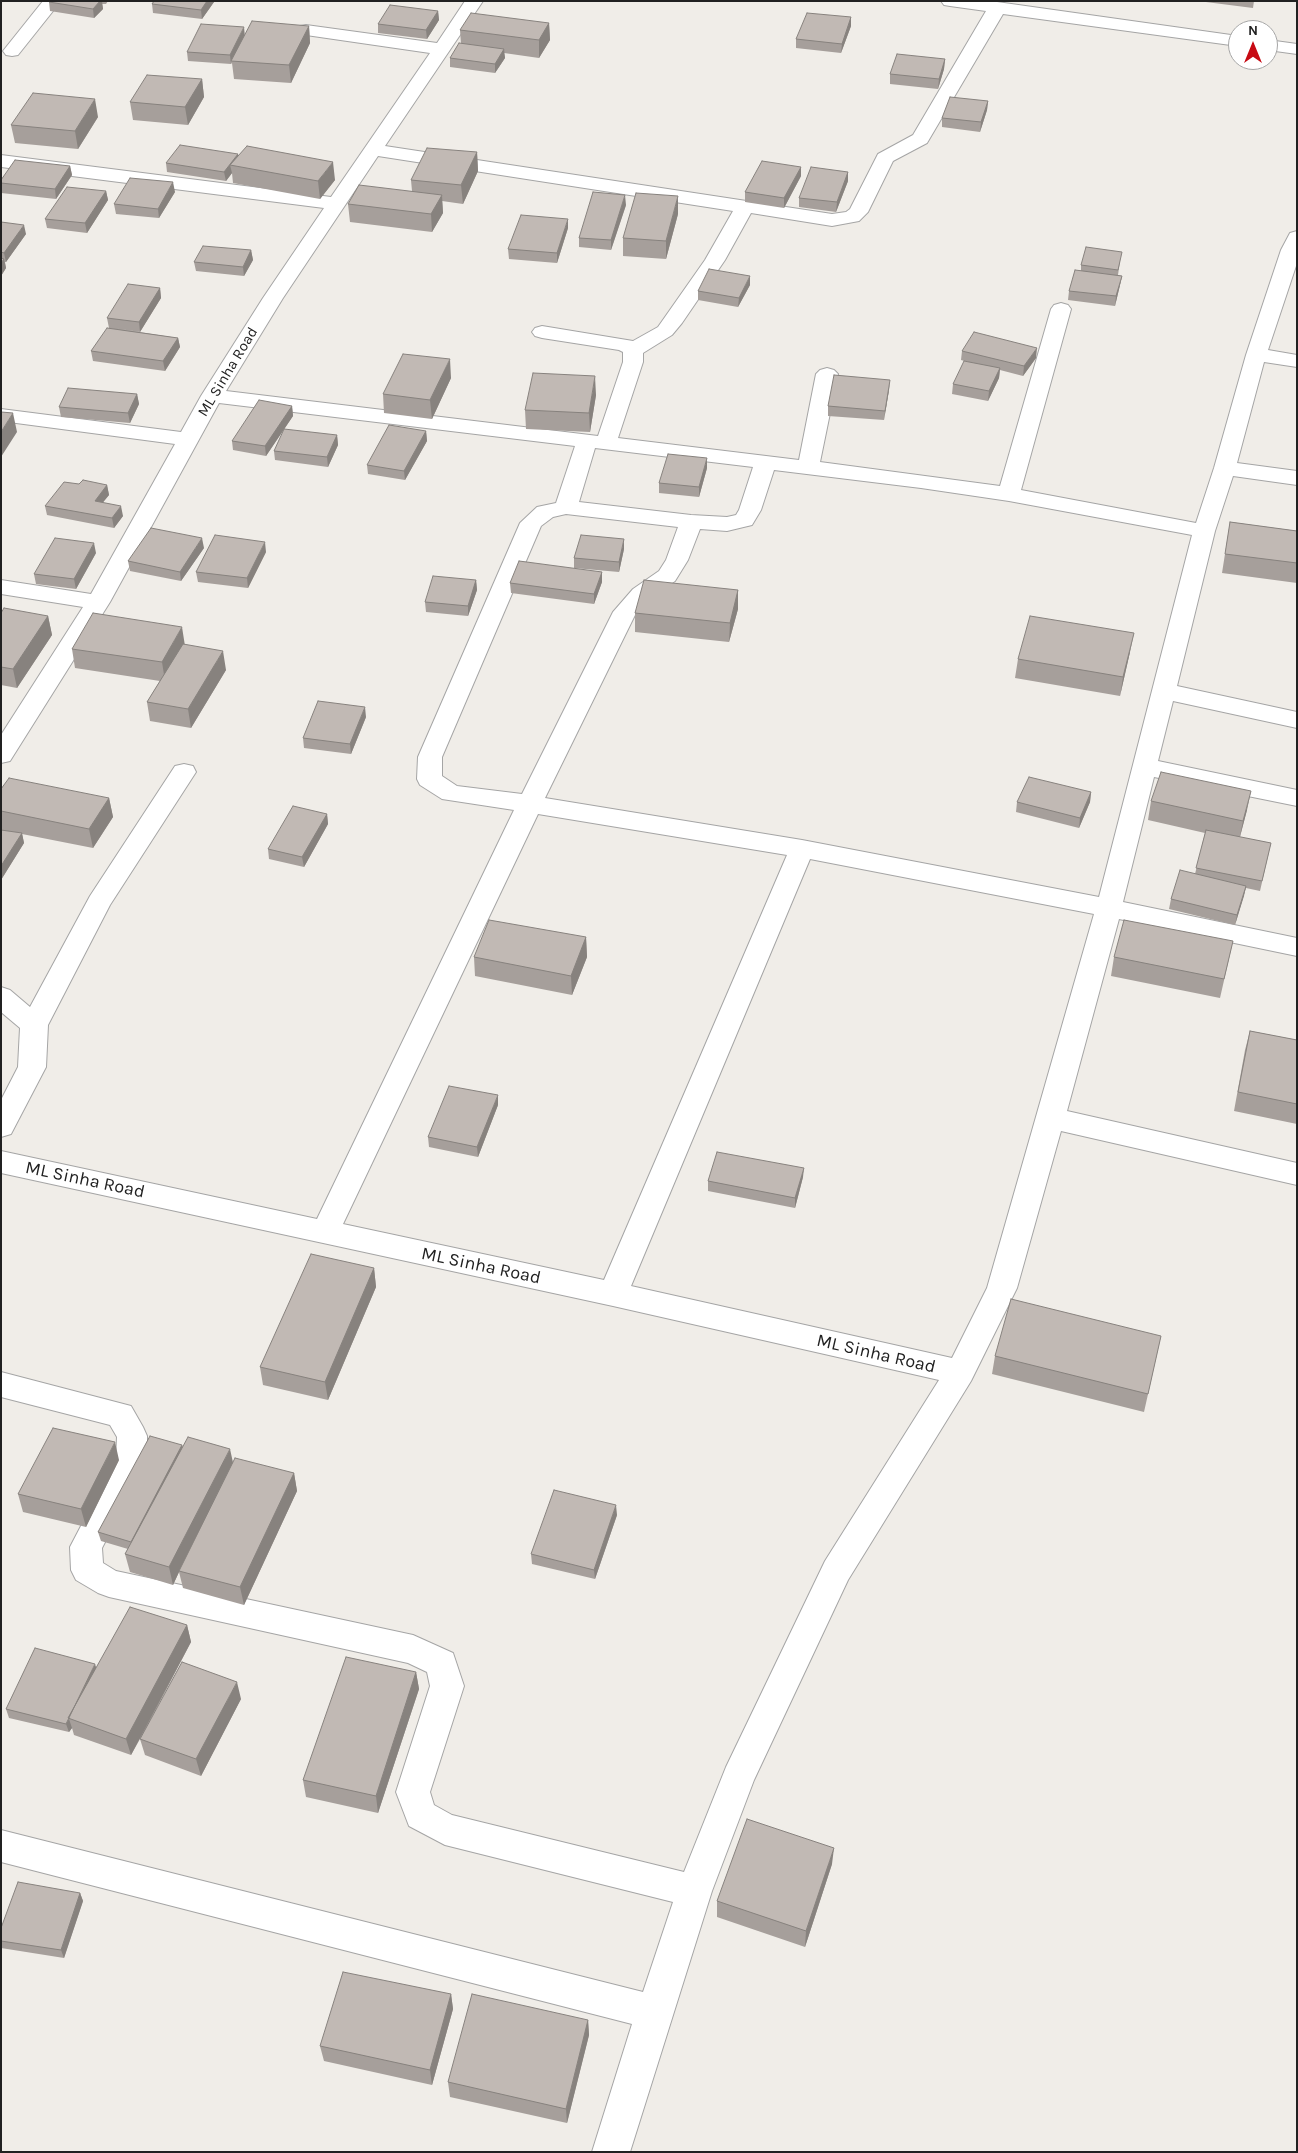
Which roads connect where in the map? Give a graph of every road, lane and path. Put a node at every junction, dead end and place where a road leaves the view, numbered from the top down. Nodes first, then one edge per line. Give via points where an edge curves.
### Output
1 (52, 1) edge
2 (474, 1) edge
3 (950, 1) edge
4 (997, 8) junction
5 (306, 30) edge
6 (1228, 40) edge
7 (1278, 46) edge
8 (441, 49) junction
9 (1297, 49) edge
10 (12, 51) dead end
11 (374, 150) junction
12 (9, 167) edge
13 (337, 204) junction
14 (745, 206) junction
15 (1295, 246) edge
16 (1061, 309) dead end
17 (542, 332) dead end
18 (633, 350) junction
19 (1256, 355) junction
20 (1297, 361) edge
21 (827, 374) dead end
22 (212, 396) junction
23 (1, 415) edge
24 (188, 439) junction
25 (597, 442) junction
26 (765, 462) junction
27 (808, 468) junction
28 (1225, 468) junction
29 (1297, 478) edge
30 (1009, 494) junction
31 (566, 507) junction
32 (691, 522) junction
33 (1204, 531) junction
34 (1, 587) edge
35 (98, 602) junction
36 (1164, 690) junction
37 (1297, 720) edge
38 (1, 755) edge
39 (1145, 767) junction
40 (184, 772) dead end
41 (1297, 798) edge
42 (530, 804) junction
43 (802, 849) junction
44 (1109, 908) junction
45 (1297, 947) edge
46 (1, 997) edge
47 (34, 1025) junction
48 (1052, 1118) junction
49 (1, 1127) edge
50 (1, 1162) edge
51 (1297, 1174) edge
52 (325, 1232) junction
53 (613, 1294) junction
54 (960, 1372) junction
55 (1, 1384) edge
56 (1, 1846) edge
57 (694, 1891) junction
58 (654, 2012) junction
59 (611, 2152) edge

1 - 10 street
2 - 8 street, ML Sinha Road
3 - 4 street
4 - 6 street
4 - 14 street via 920,139 885,158 858,212 852,217 832,220
5 - 8 street
7 - 9 street
8 - 11 street, ML Sinha Road
11 - 13 street, ML Sinha Road
11 - 14 street
12 - 13 street
13 - 22 street, ML Sinha Road
14 - 18 street via 715,260 675,319 665,331
15 - 19 street
16 - 30 street
17 - 18 street via 625,345
18 - 25 street via 633,362
19 - 20 street
19 - 28 street
21 - 27 street
22 - 24 street, ML Sinha Road
22 - 25 street
23 - 24 street
24 - 35 street, ML Sinha Road
25 - 26 street
25 - 31 street
26 - 27 street
26 - 32 street via 744,520 727,524
27 - 30 street
28 - 29 street
28 - 33 street
30 - 33 street
31 - 32 street
31 - 42 street via 545,512 531,522 430,757 429,780 451,793
32 - 42 street via 678,560 666,576 641,594 625,612
33 - 36 street
34 - 35 street
35 - 38 street, ML Sinha Road
36 - 37 street
36 - 39 street
39 - 41 street
39 - 44 street
40 - 47 street via 100,902
42 - 43 street
42 - 52 street
43 - 44 street
43 - 53 street
44 - 45 street
44 - 48 street
46 - 47 street
47 - 49 street via 32,1067
48 - 51 street
48 - 54 street via 1002,1288
50 - 52 street, ML Sinha Road
52 - 53 street, ML Sinha Road
53 - 54 street, ML Sinha Road
54 - 57 street via 836,1571 738,1778
55 - 57 street via 120,1415 132,1436 131,1460 86,1546 88,1570 109,1583 413,1650 441,1663 447,1686 413,1792 421,1815 445,1829
56 - 58 street
57 - 58 street
58 - 59 street

